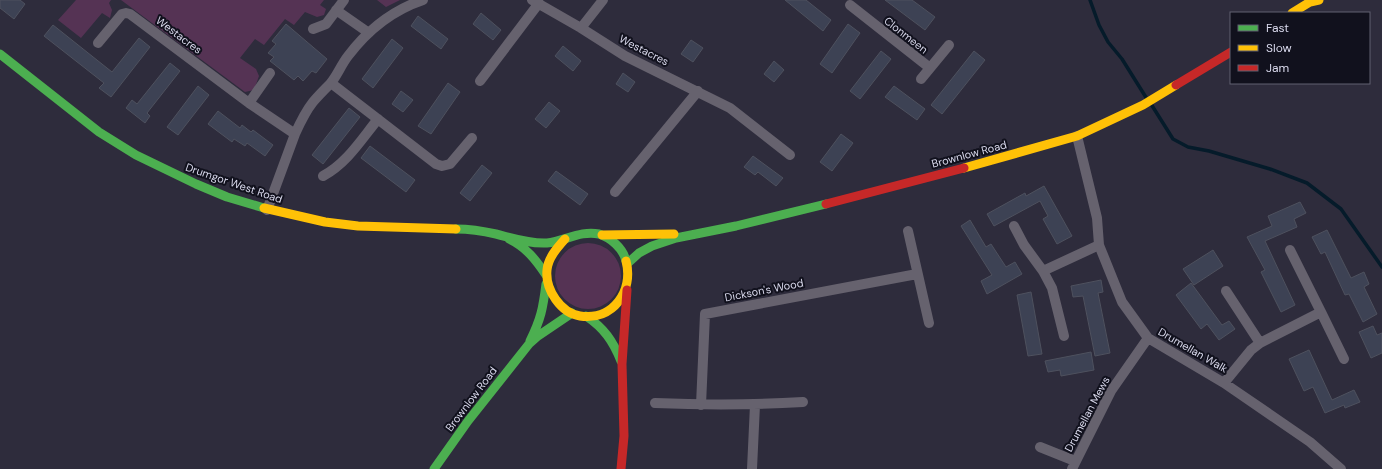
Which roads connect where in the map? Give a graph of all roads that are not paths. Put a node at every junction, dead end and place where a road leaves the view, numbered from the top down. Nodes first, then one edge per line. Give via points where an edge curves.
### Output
1 (344, 0) edge
2 (423, 0) edge
3 (603, 0) edge
4 (1313, 1) edge
5 (536, 2) edge
6 (849, 2) edge
7 (336, 10) junction
8 (1294, 12) edge
9 (581, 28) junction
10 (314, 29) dead end
11 (368, 33) junction
12 (98, 43) dead end
13 (949, 45) dead end
14 (1230, 53) edge
15 (0, 54) edge
16 (930, 68) junction
17 (270, 73) dead end
18 (922, 79) dead end
19 (480, 82) dead end
20 (330, 83) junction
21 (698, 91) junction
22 (249, 103) junction
23 (378, 119) junction
24 (295, 134) junction
25 (1077, 136) junction
26 (472, 138) dead end
27 (790, 155) dead end
28 (322, 176) dead end
29 (615, 192) dead end
30 (267, 210) junction
31 (1014, 226) dead end
32 (908, 231) dead end
33 (497, 234) junction
34 (695, 234) junction
35 (602, 235) junction
36 (565, 239) junction
37 (1099, 245) junction
38 (1290, 250) dead end
39 (628, 263) junction
40 (1043, 271) junction
41 (917, 274) junction
42 (546, 279) junction
43 (627, 288) junction
44 (1226, 291) dead end
45 (1321, 312) junction
46 (572, 313) junction
47 (586, 316) junction
48 (929, 323) dead end
49 (1064, 336) dead end
50 (1148, 338) junction
51 (1260, 343) junction
52 (529, 344) junction
53 (1344, 359) dead end
54 (622, 364) junction
55 (1224, 383) junction
56 (803, 402) dead end
57 (654, 403) dead end
58 (701, 405) junction
59 (755, 405) junction
60 (1040, 447) dead end
61 (1073, 465) edge
62 (434, 469) edge
63 (621, 469) edge
64 (752, 469) edge
65 (1341, 469) edge

1 - 7 street
2 - 11 street via 394,13
3 - 9 street
4 - 8 main road
5 - 9 street, Westacres
5 - 19 street, Westacres
6 - 16 street, Clonmeen
7 - 10 street via 326,24
7 - 11 street
9 - 21 street, Westacres via 626,56
11 - 20 street via 348,56
12 - 22 street, Westacres via 122,14 130,14
13 - 16 street, Clonmeen
14 - 25 main road, Brownlow Road via 1143,106
15 - 30 main road, Drumgor West Road via 105,137 144,160 190,182
16 - 18 street, Clonmeen
17 - 22 street
20 - 23 street
20 - 24 street via 313,102
21 - 27 street, Westacres via 730,108
21 - 29 street
22 - 24 street, Westacres
23 - 26 street via 442,166 450,164
23 - 28 street via 342,163
24 - 30 street
25 - 34 main road, Brownlow Road via 899,185
25 - 37 street, Drumellan Walk via 1097,218
30 - 33 main road, Drumgor West Road via 359,226
31 - 40 street
32 - 41 street
33 - 36 main road, Drumgor West Road via 544,243
33 - 42 main road, Drumgor West Road via 514,241 532,256
34 - 35 main road, Brownlow Road
34 - 39 main road, Brownlow Road via 652,246
35 - 36 main road via 590,232
35 - 39 main road via 614,242
36 - 42 main road via 550,255
37 - 40 street
37 - 50 street, Drumellan Walk via 1122,302
38 - 45 street
39 - 43 main road
40 - 49 street via 1052,288
41 - 48 street
41 - 58 street, Dickson's Wood via 705,314
42 - 46 main road via 550,293 556,301
42 - 52 main road, Brownlow Road via 543,310
43 - 47 main road via 621,300 611,309
43 - 54 main road
44 - 51 street
45 - 51 street
45 - 53 street
46 - 47 main road
46 - 52 main road, Brownlow Road
47 - 54 main road via 606,332
50 - 55 street, Drumellan Walk
50 - 61 street, Drumellan Mews via 1110,391
51 - 55 street via 1251,350
52 - 62 main road, Brownlow Road
54 - 63 main road via 624,436
55 - 65 street, Drumellan Walk via 1310,442
56 - 59 street
57 - 58 street
58 - 59 street
59 - 64 street
60 - 61 street, Drumellan Mews

